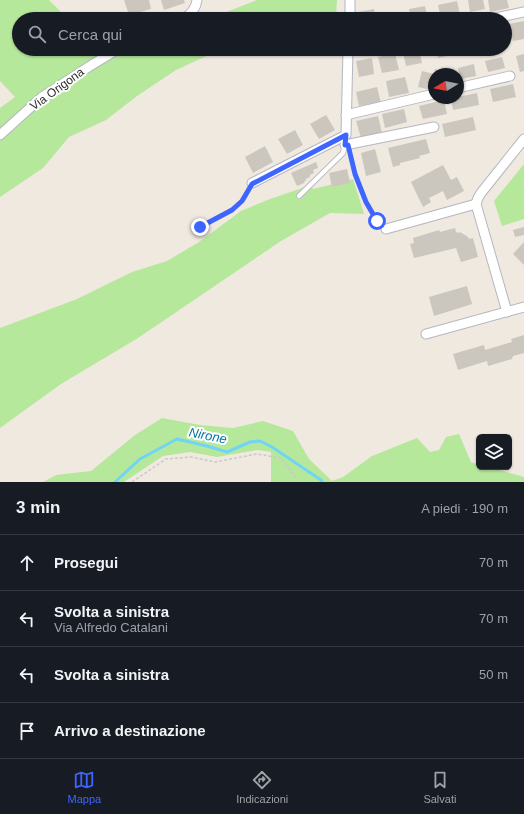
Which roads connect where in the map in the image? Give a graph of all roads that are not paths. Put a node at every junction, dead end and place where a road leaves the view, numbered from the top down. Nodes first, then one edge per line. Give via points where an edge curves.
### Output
1 (197, 0) edge
2 (350, 0) edge
3 (192, 12) edge
4 (350, 12) edge
5 (524, 12) edge
6 (512, 15) edge
7 (106, 56) edge
8 (349, 56) edge
9 (510, 76) dead end
10 (464, 87) edge
11 (428, 95) edge
12 (346, 115) junction
13 (434, 127) dead end
14 (0, 134) edge
15 (346, 135) junction
16 (524, 139) edge
17 (347, 145) junction
18 (252, 184) road end
19 (299, 196) dead end
20 (476, 204) junction
21 (386, 229) dead end
22 (524, 307) edge
23 (506, 312) junction
24 (426, 334) dead end

1 - 3 street
2 - 4 street
5 - 6 street
7 - 14 street, Via Origona via 42,97
8 - 12 street
9 - 10 street
11 - 12 street
12 - 15 street
13 - 17 street
15 - 17 lane
15 - 18 street
16 - 20 street via 481,192
17 - 19 lane via 344,154
20 - 21 street
20 - 23 street
22 - 23 street
23 - 24 street

